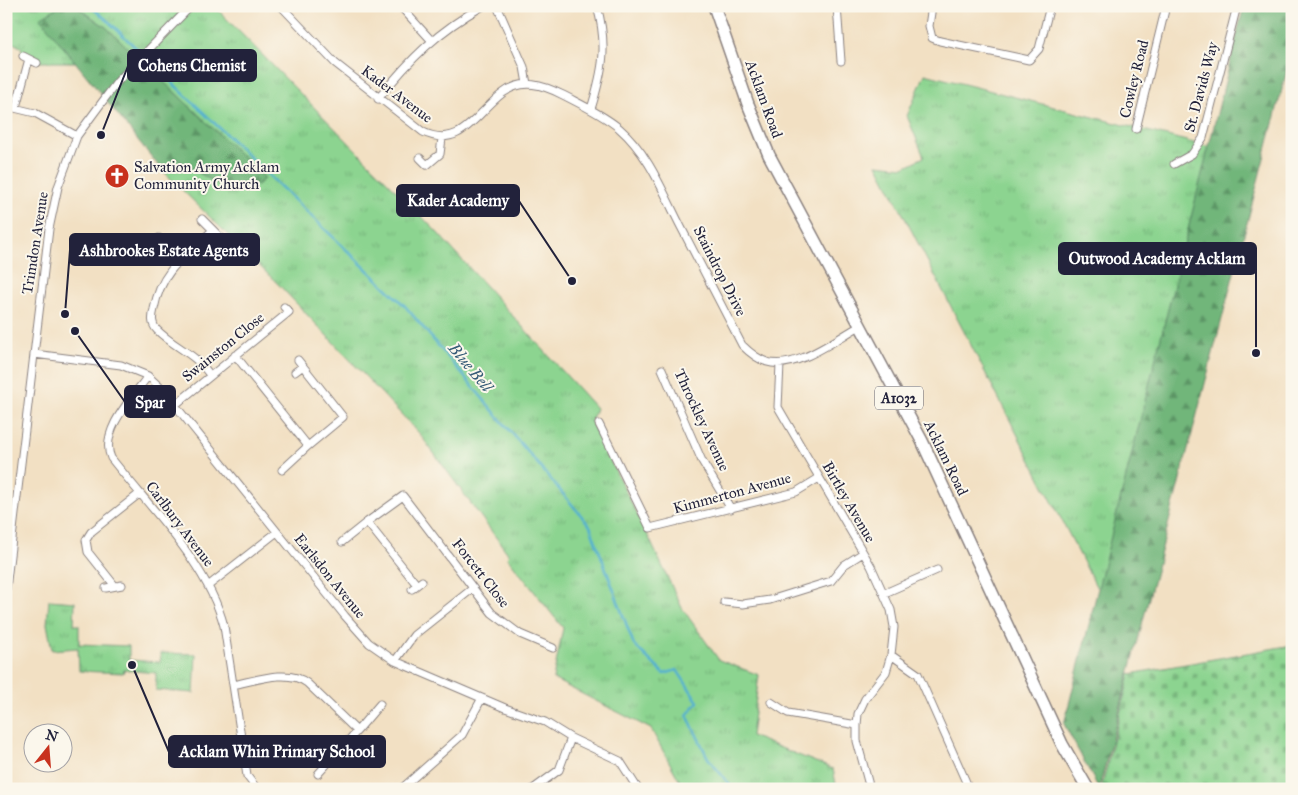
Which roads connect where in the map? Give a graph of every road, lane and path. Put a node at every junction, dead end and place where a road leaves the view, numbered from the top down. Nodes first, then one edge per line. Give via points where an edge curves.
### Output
1 (191, 6) edge
2 (281, 6) edge
3 (400, 6) edge
4 (483, 6) edge
5 (498, 6) edge
6 (597, 6) edge
7 (714, 6) edge
8 (837, 6) edge
9 (932, 6) edge
10 (1050, 6) edge
11 (1166, 6) edge
12 (1237, 6) edge
13 (431, 40) junction
14 (841, 61) dead end
15 (37, 63) dead end
16 (527, 84) junction
17 (378, 99) junction
18 (6, 106) edge
19 (16, 107) junction
20 (591, 109) junction
21 (1136, 129) dead end
22 (77, 136) junction
23 (442, 138) junction
24 (420, 158) dead end
25 (1174, 164) dead end
26 (202, 219) dead end
27 (213, 230) junction
28 (159, 238) dead end
29 (224, 241) dead end
30 (180, 260) junction
31 (289, 312) dead end
32 (860, 326) junction
33 (34, 354) junction
34 (235, 355) junction
35 (780, 364) junction
36 (662, 369) dead end
37 (295, 372) dead end
38 (210, 375) junction
39 (148, 376) junction
40 (175, 405) junction
41 (599, 424) dead end
42 (308, 446) junction
43 (282, 470) dead end
44 (819, 478) junction
45 (139, 494) junction
46 (732, 509) junction
47 (367, 522) junction
48 (277, 532) junction
49 (342, 542) dead end
50 (863, 553) junction
51 (937, 570) dead end
52 (417, 585) dead end
53 (208, 586) junction
54 (106, 588) dead end
55 (6, 589) edge
56 (472, 589) junction
57 (885, 593) junction
58 (724, 602) dead end
59 (553, 648) dead end
60 (892, 655) junction
61 (395, 661) junction
62 (233, 685) junction
63 (482, 698) junction
64 (770, 702) dead end
65 (380, 704) dead end
66 (857, 725) junction
67 (357, 730) junction
68 (571, 738) junction
69 (318, 774) dead end
70 (966, 782) dead end
71 (257, 789) edge
72 (400, 789) edge
73 (533, 789) edge
74 (638, 789) edge
75 (870, 789) edge
76 (1088, 789) edge

1 - 22 street, Trimdon Avenue via 127,71
2 - 17 street, Kader Avenue via 335,63
3 - 13 street
4 - 13 street
5 - 16 street via 524,67
6 - 20 street via 604,49
7 - 32 main road, Acklam Road / A1032 via 769,155
8 - 14 street
9 - 10 street via 929,26 932,38 1029,60 1039,49
11 - 21 street, Cowley Road
12 - 25 street, St. Davids Way via 1203,138 1192,154
13 - 17 street via 405,65
15 - 19 street via 26,57
16 - 20 street via 546,86
16 - 23 street, Kader Avenue via 514,86 503,93 459,134
17 - 23 street, Kader Avenue via 422,132
18 - 19 street
19 - 22 street via 35,113
20 - 35 street, Staindrop Drive via 618,127 646,159 742,345 754,356
22 - 33 street, Trimdon Avenue via 51,213
23 - 24 street via 440,154 427,165
26 - 27 street
27 - 29 street
27 - 30 street
28 - 30 street
30 - 38 street via 159,287 153,324 158,332 200,361
31 - 34 street, Swainston Close
32 - 35 street via 796,361
32 - 76 main road, Acklam Road / A1032 via 922,441 1062,744
33 - 39 street, Earlsdon Avenue via 121,364
33 - 55 street, Trimdon Avenue
34 - 38 street, Swainston Close
34 - 42 street
35 - 44 street, Birtley Avenue via 778,407
36 - 46 street, Throckley Avenue via 702,461
37 - 42 street via 300,363 343,417
38 - 40 street, Swainston Close
39 - 40 street, Earlsdon Avenue
39 - 45 street, Carlbury Avenue via 114,425 107,445 111,458
40 - 48 street, Earlsdon Avenue
41 - 46 street, Kimmerton Avenue via 650,528
42 - 43 street
44 - 46 street, Kimmerton Avenue via 796,492
44 - 50 street, Birtley Avenue
45 - 53 street, Carlbury Avenue via 194,562
45 - 54 street via 91,532 86,540 88,552 119,586
47 - 49 street
47 - 52 street
47 - 56 street, Forcett Close via 403,496
48 - 53 street
48 - 61 street, Earlsdon Avenue via 358,632
50 - 57 street, Birtley Avenue
50 - 58 street via 844,566 831,582 770,600 743,604
51 - 57 street
53 - 62 street, Carlbury Avenue via 224,626
56 - 59 street, Forcett Close via 492,613 512,629
56 - 61 street via 414,635
57 - 60 street, Birtley Avenue via 894,628
60 - 66 street via 886,672 865,699
60 - 70 street via 918,674
61 - 63 street, Earlsdon Avenue
62 - 67 street via 283,676 297,677
62 - 71 street, Carlbury Avenue via 247,776
63 - 68 street, Earlsdon Avenue via 546,722
63 - 72 street via 462,735
64 - 66 street via 788,713
65 - 67 street
66 - 75 street via 857,741
67 - 69 street via 322,764
68 - 73 street via 559,770
68 - 74 street, Earlsdon Avenue via 620,761

